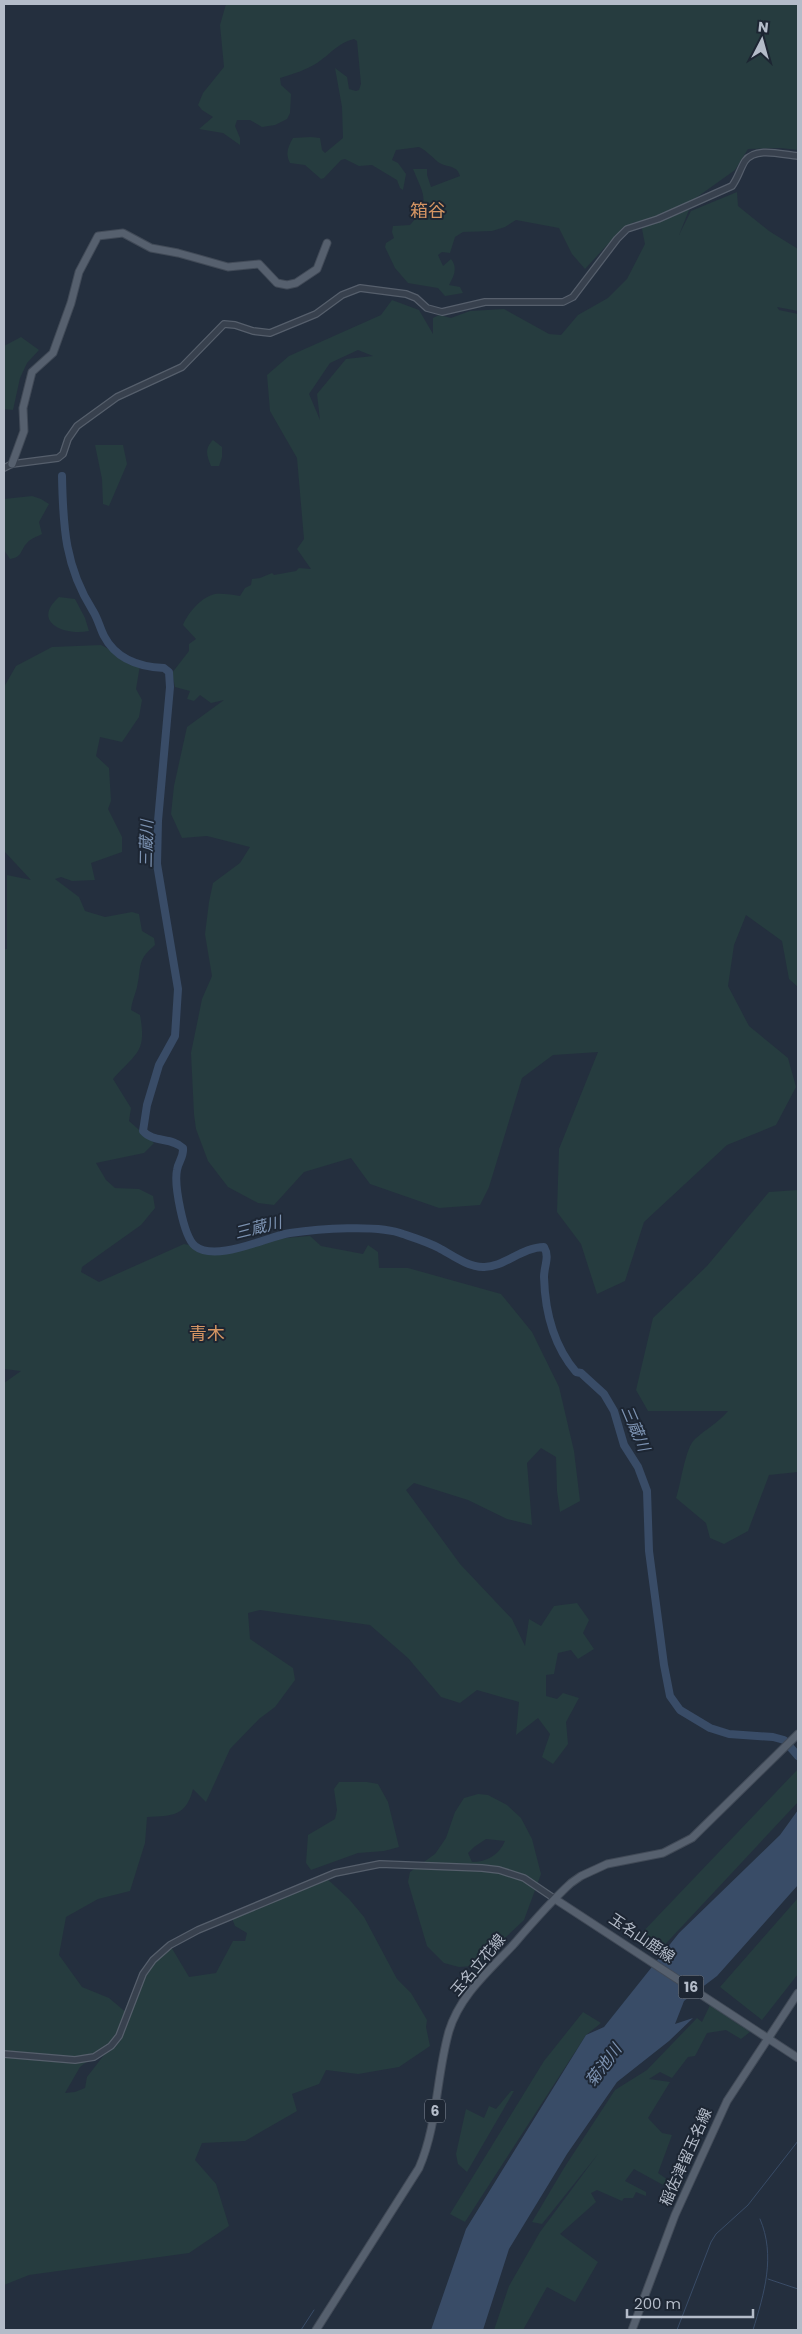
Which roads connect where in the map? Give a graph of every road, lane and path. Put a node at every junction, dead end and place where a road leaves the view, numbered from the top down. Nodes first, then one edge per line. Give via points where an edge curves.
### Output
1 (798, 156) edge
2 (327, 243) dead end
3 (12, 464) junction
4 (4, 468) edge
5 (796, 1736) edge
6 (555, 1899) junction
7 (798, 1993) edge
8 (768, 2038) junction
9 (4, 2054) edge
10 (798, 2058) edge
11 (316, 2330) edge
12 (632, 2330) edge

1 - 3 street via 760,152 751,155 732,186 627,229 569,300 485,302 442,312 427,308 406,294 360,288 342,295 316,314 270,333 224,324 182,367 117,398 77,426 58,458
2 - 3 main road via 317,269 287,285 277,283 259,264 228,267 151,248 123,233 98,236 79,272 72,303 53,353 32,372 23,408 24,431
3 - 4 street
5 - 6 main road, 玉名立花線 / 6 via 692,1838 663,1853 592,1870 571,1883
6 - 8 main road, 玉名山鹿線 / 16
6 - 9 street via 524,1878 499,1870 380,1864 335,1873 198,1930 162,1951 142,1974 119,2036 111,2046 94,2057 75,2060
6 - 11 main road, 玉名立花線 / 6 via 471,1989 458,2010 447,2040 428,2146 418,2168
7 - 8 main road
8 - 10 main road
8 - 12 main road, 稲佐津留玉名線 via 727,2101 699,2159

